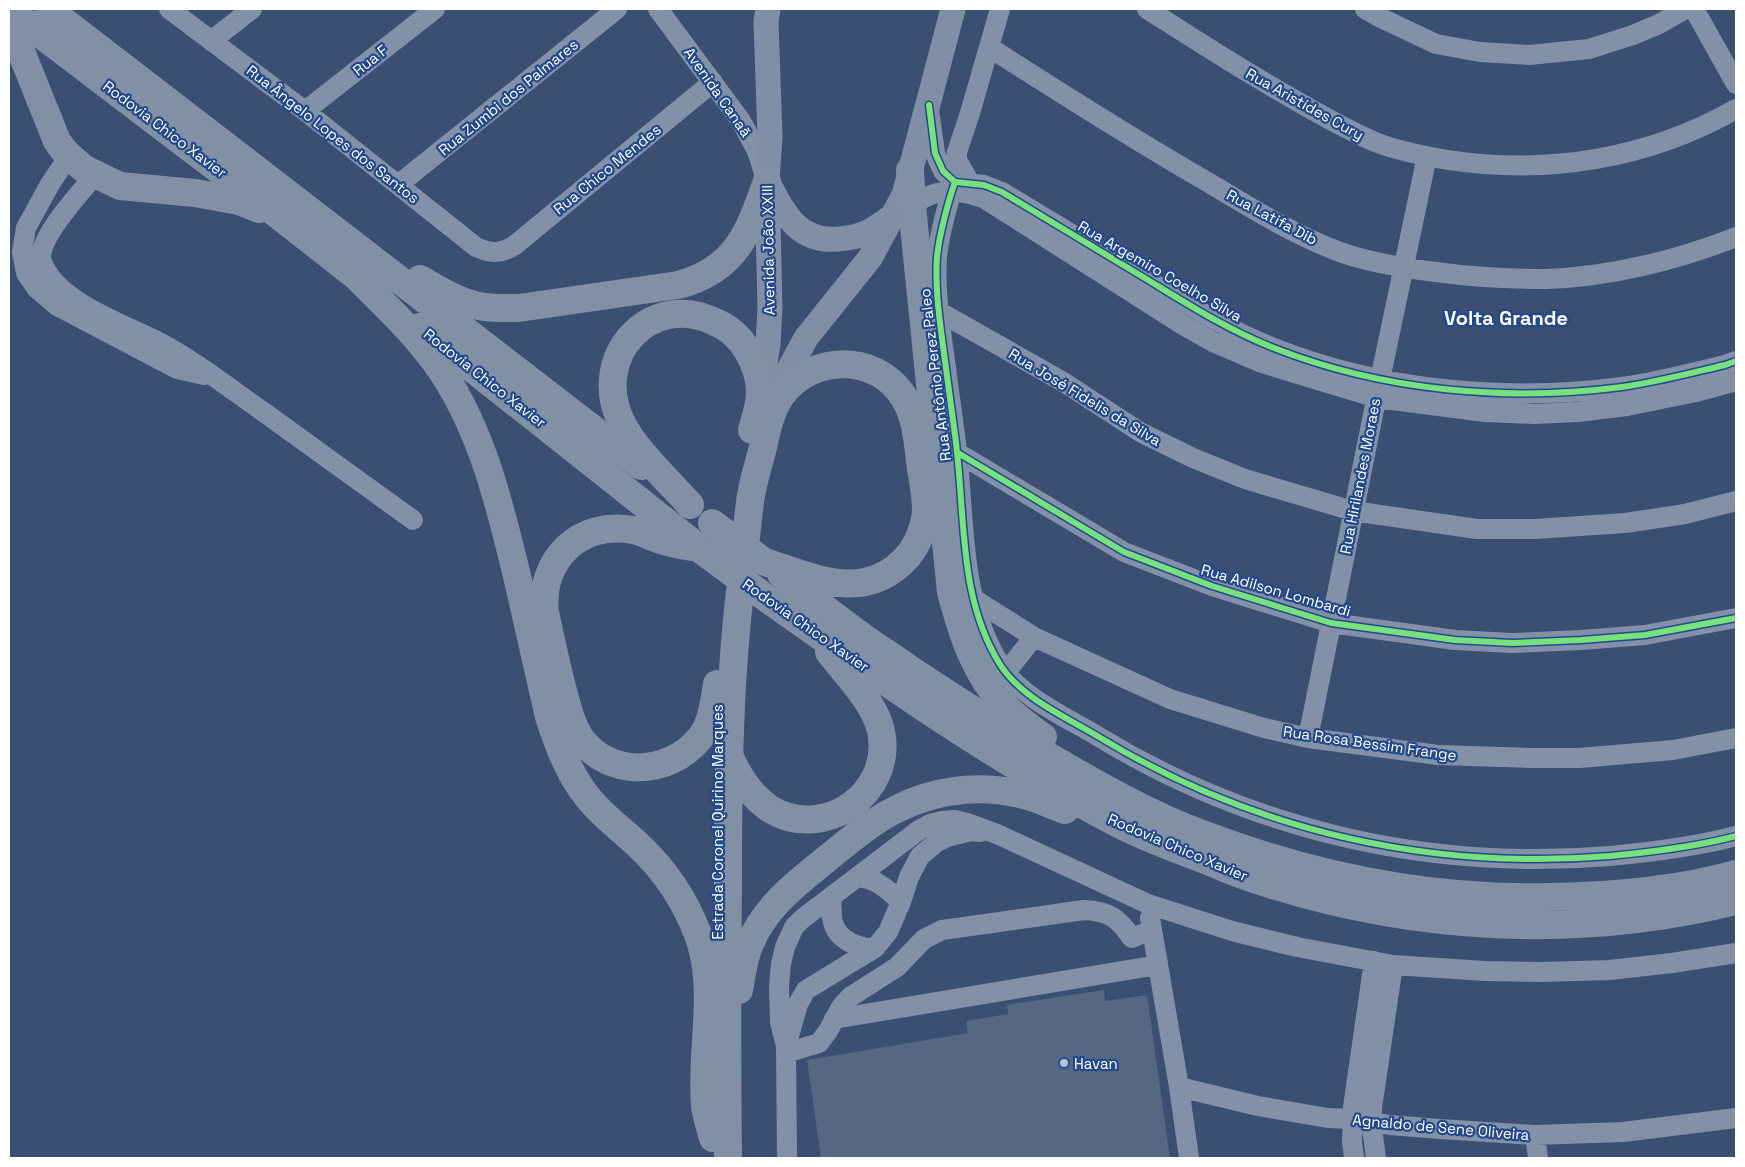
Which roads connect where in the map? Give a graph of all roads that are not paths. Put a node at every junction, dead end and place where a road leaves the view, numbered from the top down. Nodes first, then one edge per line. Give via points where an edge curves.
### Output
1 (48, 9) edge
2 (55, 9) edge
3 (169, 9) edge
4 (252, 9) edge
5 (435, 9) edge
6 (617, 9) edge
7 (658, 9) edge
8 (768, 9) edge
9 (1000, 9) edge
10 (1147, 9) edge
11 (1365, 9) edge
12 (1685, 9) edge
13 (1694, 9) edge
14 (10, 11) edge
15 (948, 14) edge
16 (211, 41) junction
17 (989, 47) junction
18 (125, 66) junction
19 (713, 82) junction
20 (1736, 84) edge
21 (929, 105) junction
22 (1736, 109) edge
23 (305, 111) junction
24 (69, 156) junction
25 (1427, 156) junction
26 (910, 170) joint
27 (96, 174) junction
28 (767, 181) junction
29 (399, 184) junction
30 (961, 187) junction
31 (902, 211) junction
32 (282, 218) junction
33 (1736, 237) edge
34 (353, 243) junction
35 (499, 253) joint
36 (33, 261) junction
37 (1404, 268) junction
38 (357, 276) junction
39 (938, 311) junction
40 (1736, 361) edge
41 (1736, 381) edge
42 (1378, 389) junction
43 (767, 402) junction
44 (958, 453) junction
45 (745, 491) junction
46 (1736, 502) edge
47 (690, 505) junction
48 (1353, 511) junction
49 (413, 520) dead end
50 (701, 550) junction
51 (762, 560) junction
52 (972, 598) junction
53 (1736, 618) edge
54 (1331, 623) junction
55 (811, 629) junction
56 (1034, 637) junction
57 (1006, 672) junction
58 (717, 684) junction
59 (1308, 738) junction
60 (1736, 738) edge
61 (728, 754) junction
62 (997, 834) junction
63 (1201, 834) junction
64 (1736, 836) edge
65 (1169, 846) junction
66 (1736, 874) edge
67 (858, 877) junction
68 (832, 898) junction
69 (1736, 900) edge
70 (901, 902) junction
71 (1148, 904) junction
72 (1152, 930) junction
73 (875, 948) junction
74 (1736, 953) edge
75 (1384, 963) junction
76 (1158, 965) junction
77 (834, 1019) junction
78 (786, 1050) junction
79 (727, 1058) junction
80 (1179, 1086) junction
81 (1736, 1118) edge
82 (1362, 1120) junction
83 (1535, 1134) junction
84 (717, 1152) edge
85 (787, 1158) edge
86 (1189, 1158) edge
87 (1354, 1158) edge
88 (1376, 1158) edge
89 (1538, 1158) edge

1 - 18 highway, Rodovia Chico Xavier
2 - 18 highway
3 - 16 street, Rua Ângelo Lopes dos Santos
4 - 16 street
5 - 23 street, Rua F
6 - 29 street, Rua Zumbi dos Palmares
7 - 19 street, Avenida Canaã
8 - 28 main road, Avenida João XXIII via 770,137
9 - 17 street
10 - 25 street, Rua Aristídes Cury via 1328,120 1377,143
11 - 12 street via 1436,44 1480,52 1529,55 1589,48 1633,35
13 - 20 street
14 - 24 highway via 18,44 57,141
14 - 32 highway, Rodovia Chico Xavier
15 - 21 main road
16 - 23 street, Rua Ângelo Lopes dos Santos
17 - 30 street via 957,152
17 - 37 street, Rua Latifa Dib via 1128,136 1292,232 1342,253
18 - 34 highway, Rodovia Chico Xavier
19 - 28 street, Avenida Canaã via 751,137
19 - 35 street, Rua Chico Mendes via 515,245
21 - 26 main road
21 - 30 street via 935,153 943,171
22 - 25 street, Rua Aristídes Cury via 1708,125 1666,142 1586,162 1504,165
23 - 29 street, Rua Ângelo Lopes dos Santos
24 - 27 highway
24 - 36 street via 26,228 22,252
25 - 37 street, Rua Hirilandes Moraes
26 - 31 highway
27 - 32 highway via 120,186 239,201
27 - 36 street via 46,237 42,255
28 - 31 main road via 791,222 817,238 852,238
28 - 34 highway via 752,224 733,253 707,274 678,285 519,308 478,306 438,289
28 - 43 main road, Avenida João XXIII via 770,308
29 - 35 street, Rua Ângelo Lopes dos Santos via 476,247
30 - 31 street, Rua Argemiro Coelho Silva via 929,195
30 - 39 street, Rua Antônio Perez Paleo via 937,253
30 - 42 street, Rua Argemiro Coelho Silva via 984,185 1002,192 1209,317 1275,348
31 - 43 main road via 870,258 800,346
31 - 63 highway via 951,592 962,634 973,659 992,692 1052,744 1112,785
32 - 38 highway, Rodovia Chico Xavier
33 - 37 street, Rua Latifa Dib via 1660,261 1604,273 1547,279 1497,278
34 - 47 highway, Rodovia Chico Xavier
36 - 49 street via 26,273 37,290 57,306 177,369 215,377
37 - 42 street, Rua Hirilandes Moraes
38 - 50 highway, Rodovia Chico Xavier
38 - 84 highway via 402,322 442,373 474,430 505,526 558,744 572,772 602,813 660,868 677,892 697,933 707,973 706,1115
39 - 44 street, Rua Antônio Perez Paleo
39 - 48 street, Rua José Fidelis da Silva via 1065,383 1140,432 1193,458 1245,479
40 - 42 street, Rua Argemiro Coelho Silva via 1623,387 1537,394
41 - 42 street, Rua Argemiro Coelho Silva via 1659,400 1578,412 1534,414 1485,412
42 - 48 street, Rua Hirilandes Moraes
43 - 45 highway
43 - 47 highway via 756,368 744,345 730,330 710,319 687,314 663,316 639,329 624,345 615,364 615,407 629,436
43 - 51 highway via 801,376 826,366 856,364 881,374 902,392 914,419 926,511 912,552 879,578 854,585 825,582
44 - 52 street, Rua Antônio Perez Paleo
44 - 54 street, Rua Adilson Lombardi via 1124,552 1212,586
45 - 58 highway, Estrada Coronel Quirino Marques via 723,605
45 - 61 highway, Estrada Coronel Quirino Marques
46 - 48 street, Rua José Fidelis da Silva via 1625,523 1535,529 1477,529
47 - 51 highway, Rodovia Chico Xavier, bridge
48 - 54 street, Rua Hirilandes Moraes
50 - 55 highway, Rodovia Chico Xavier, bridge
50 - 58 highway via 633,530 606,528 590,533 565,548 556,559 546,584 544,612 573,725 589,748 613,763 639,769 679,757 701,737 707,726
51 - 63 highway, Rodovia Chico Xavier via 857,633 992,724 1108,792
52 - 56 street, Rua Rosa Bessim Frange
52 - 57 street, Rua Antônio Perez Paleo via 988,642
53 - 54 street, Rua Adilson Lombardi via 1645,635 1512,643 1455,640
54 - 59 street, Rua Hirilandes Moraes
55 - 61 highway via 872,709 881,730 882,750 873,783 848,808 834,815 818,819 785,816 760,801
55 - 65 highway, Rodovia Chico Xavier via 988,750 1118,824
56 - 57 street
56 - 59 street, Rua Rosa Bessim Frange via 1170,699
57 - 64 street, Rua Antônio Perez Paleo via 1038,701 1126,754 1193,788 1291,824 1352,839 1446,855 1578,859 1645,853
58 - 84 highway, Estrada Coronel Quirino Marques
59 - 60 street, Rua Rosa Bessim Frange via 1438,754 1579,758 1664,751
61 - 79 highway, Estrada Coronel Quirino Marques
62 - 67 street via 955,820 930,824
62 - 70 street via 972,831 937,842 920,856
62 - 71 street
63 - 66 highway, Rodovia Chico Xavier via 1338,876 1465,896 1587,897 1651,892
65 - 69 highway, Rodovia Chico Xavier via 1257,880 1329,900 1391,914 1462,923 1589,924 1655,916
65 - 79 highway via 1095,823 1037,799 993,789 945,792 897,809 869,826 789,890 759,925 744,962
67 - 68 street
67 - 70 street via 881,884
68 - 73 street via 833,922 839,934 861,947
68 - 78 street via 794,927 785,947 779,985 780,1022
70 - 73 street via 888,932
71 - 72 street
71 - 75 street via 1232,931
72 - 76 street
72 - 77 street via 1132,938 1121,922 1096,911 1084,910 942,930 924,939 898,967 850,997
73 - 78 street via 806,990 798,1004
74 - 75 street via 1610,970 1542,972 1485,972
75 - 82 street
76 - 77 street
76 - 80 street
77 - 78 street via 819,1043
78 - 85 street
79 - 84 highway, Estrada Coronel Quirino Marques
80 - 82 street, Agnaldo de Sene Oliveira via 1258,1106 1328,1118
80 - 86 street
81 - 83 street, Agnaldo de Sene Oliveira via 1623,1132
82 - 83 street, Agnaldo de Sene Oliveira via 1432,1129
82 - 87 street via 1352,1142
82 - 88 street
83 - 89 street

